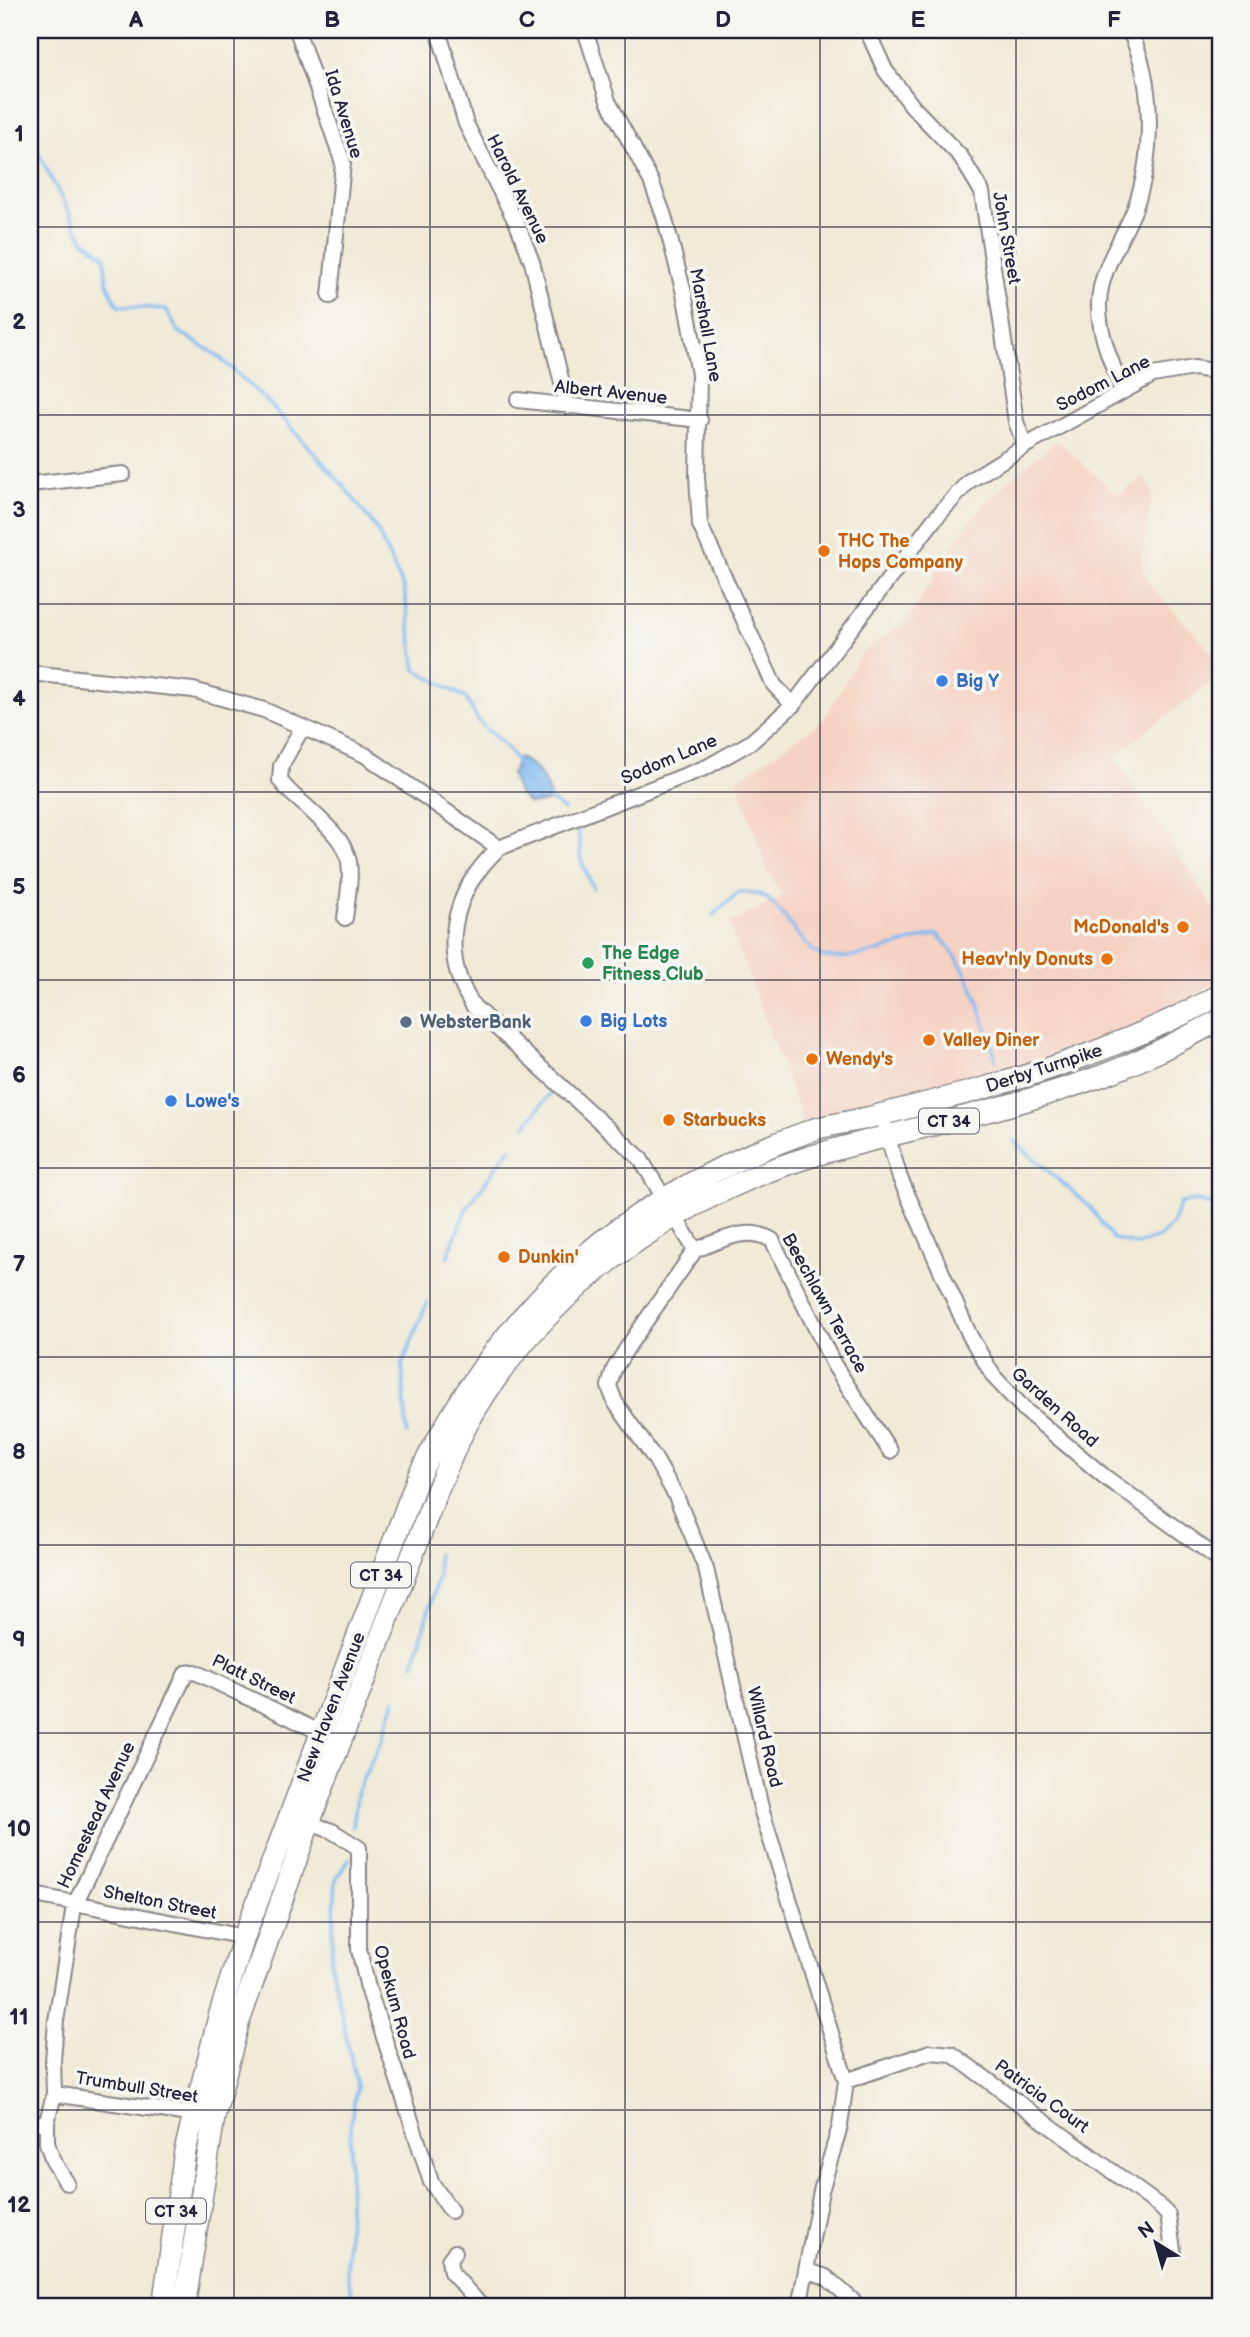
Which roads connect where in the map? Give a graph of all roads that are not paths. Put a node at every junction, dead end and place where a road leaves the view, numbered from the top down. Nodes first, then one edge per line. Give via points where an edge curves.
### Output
1 (297, 30) edge
2 (438, 30) edge
3 (585, 30) edge
4 (867, 30) edge
5 (1129, 30) edge
6 (330, 296) dead end
7 (1220, 347) edge
8 (1219, 371) edge
9 (1122, 390) junction
10 (518, 400) dead end
11 (568, 407) junction
12 (700, 420) junction
13 (1025, 446) junction
14 (124, 474) dead end
15 (30, 484) edge
16 (30, 673) edge
17 (793, 705) junction
18 (302, 728) junction
19 (499, 848) junction
20 (345, 918) dead end
21 (1220, 995) edge
22 (1220, 1020) edge
23 (873, 1116) junction
24 (879, 1140) junction
25 (665, 1196) junction
26 (676, 1216) junction
27 (695, 1250) junction
28 (890, 1451) dead end
29 (1220, 1560) edge
30 (186, 1673) joint
31 (321, 1733) junction
32 (343, 1740) junction
33 (309, 1823) junction
34 (30, 1895) edge
35 (74, 1906) junction
36 (244, 1937) junction
37 (846, 2081) junction
38 (54, 2094) junction
39 (192, 2116) junction
40 (214, 2117) junction
41 (47, 2122) junction
42 (30, 2124) edge
43 (67, 2183) dead end
44 (451, 2211) dead end
45 (1173, 2250) dead end
46 (455, 2252) dead end
47 (806, 2270) junction
48 (163, 2307) edge
49 (184, 2307) edge
50 (482, 2307) edge
51 (799, 2307) edge
52 (860, 2307) edge

1 - 6 street, Ida Avenue via 343,163
2 - 11 street, Harold Avenue via 466,124 532,262
3 - 12 street, Marshall Lane via 608,101 651,181 664,216 699,374
4 - 13 street, John Street via 885,70 961,157 982,192 1016,422
5 - 9 street via 1143,68 1148,142 1140,192 1107,269 1098,305
7 - 8 street
8 - 9 street, Sodom Lane via 1174,370
9 - 13 street, Sodom Lane
10 - 11 street, Albert Avenue
11 - 12 street, Albert Avenue
12 - 17 street, Marshall Lane via 700,525 774,685
13 - 17 street, Sodom Lane via 969,481 933,521
14 - 15 street
16 - 18 street via 193,690 264,710
17 - 19 street, Sodom Lane via 751,742 707,767
18 - 19 street via 365,755
18 - 20 street via 281,766 280,780 347,850 351,873
19 - 25 street, Sodom Lane via 462,894 456,916 452,937 462,986 488,1023 640,1158
21 - 23 highway, Derby Turnpike / CT 34 via 1157,1029 1091,1055
22 - 24 highway, Derby Turnpike / CT 34 via 1100,1076
23 - 24 highway
23 - 25 highway, Derby Turnpike / CT 34 via 817,1129
24 - 26 highway, Derby Turnpike / CT 34 via 824,1153 754,1178
24 - 29 street, Garden Road via 994,1377 1026,1411 1105,1477
25 - 26 street, Sodom Lane
25 - 31 highway, New Haven Avenue / CT 34 via 549,1287 499,1343 462,1396 418,1477
26 - 27 street
26 - 32 highway, New Haven Avenue / CT 34 via 621,1252 563,1302 512,1358 477,1409 439,1486
27 - 28 street, Beechlawn Terrace via 746,1233 760,1233 772,1240 834,1365
27 - 37 street, Willard Road via 629,1345 609,1386 676,1496 706,1569 762,1812
30 - 31 street, Platt Street via 195,1672
30 - 35 street, Homestead Avenue
31 - 32 street, Platt Street
31 - 36 highway, New Haven Avenue / CT 34
32 - 33 highway, New Haven Avenue / CT 34
33 - 40 highway, New Haven Avenue / CT 34 via 238,2024
33 - 44 street, Opekum Road via 359,1848 357,1930 368,1988 430,2182
34 - 35 street, Shelton Street
35 - 36 street, Shelton Street
35 - 38 street, Homestead Avenue via 56,2021
36 - 39 highway, New Haven Avenue / CT 34
37 - 45 street, Patricia Court via 930,2052 952,2054 1158,2205 1168,2215
37 - 47 street, Willard Road
38 - 39 street, Trumbull Street
38 - 41 street, Homestead Avenue
39 - 40 street, Trumbull Street
39 - 48 highway, New Haven Avenue / CT 34
40 - 49 highway, New Haven Avenue / CT 34
41 - 42 street
41 - 43 street, Homestead Avenue via 47,2143
46 - 50 street via 449,2260 451,2272
47 - 51 street, Willard Road
47 - 52 street via 826,2277

